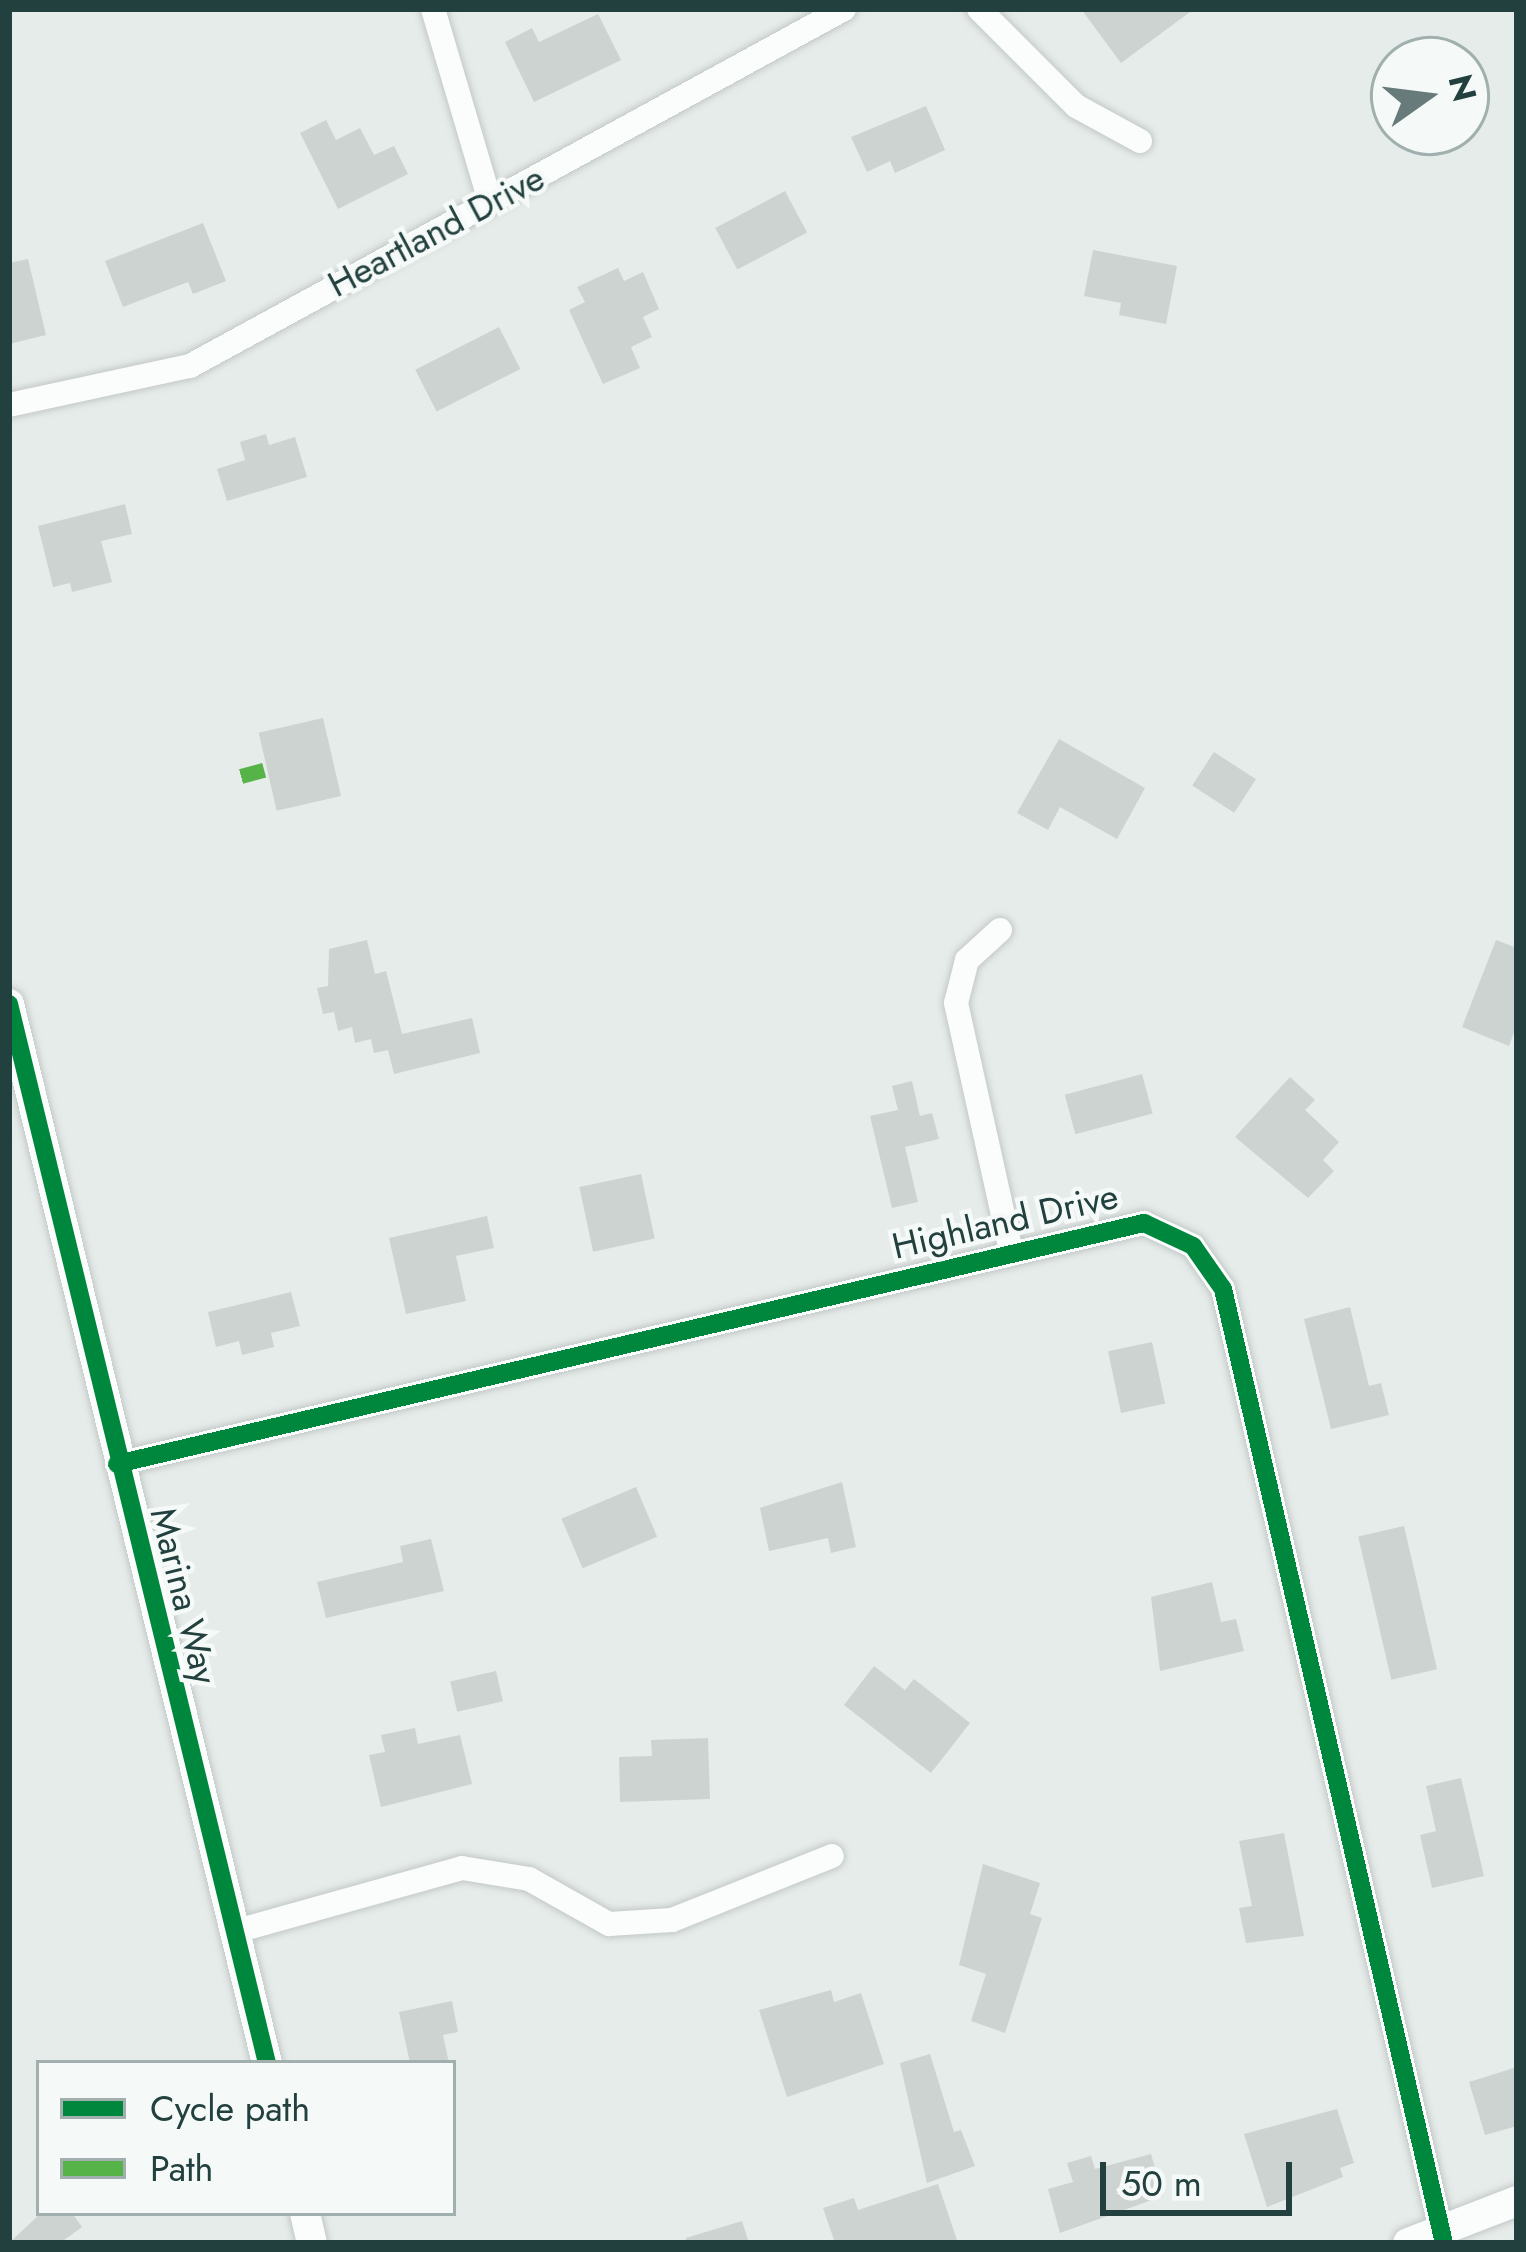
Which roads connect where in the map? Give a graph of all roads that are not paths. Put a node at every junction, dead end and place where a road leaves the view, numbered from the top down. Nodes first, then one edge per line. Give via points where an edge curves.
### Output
1 (433, 9) edge
2 (844, 9) edge
3 (979, 9) edge
4 (1141, 141) dead end
5 (489, 199) junction
6 (9, 405) edge
7 (1000, 930) dead end
8 (9, 1004) edge
9 (1011, 1252) junction
10 (117, 1464) junction
11 (832, 1856) dead end
12 (233, 1932) junction
13 (266, 2060) edge
14 (1517, 2200) edge
15 (1442, 2237) edge
16 (1408, 2243) edge

1 - 5 street
2 - 5 street, Heartland Drive
3 - 4 street via 1076,106
5 - 6 street, Heartland Drive via 190,366
7 - 9 street via 967,960 956,1003
8 - 10 street, Marina Way
9 - 10 street, Highland Drive
9 - 15 street, Highland Drive via 1144,1223 1193,1246 1223,1289
10 - 12 street, Marina Way
11 - 12 street via 672,1919 609,1924 529,1879 462,1868
12 - 13 street, Marina Way
14 - 15 street
15 - 16 street

